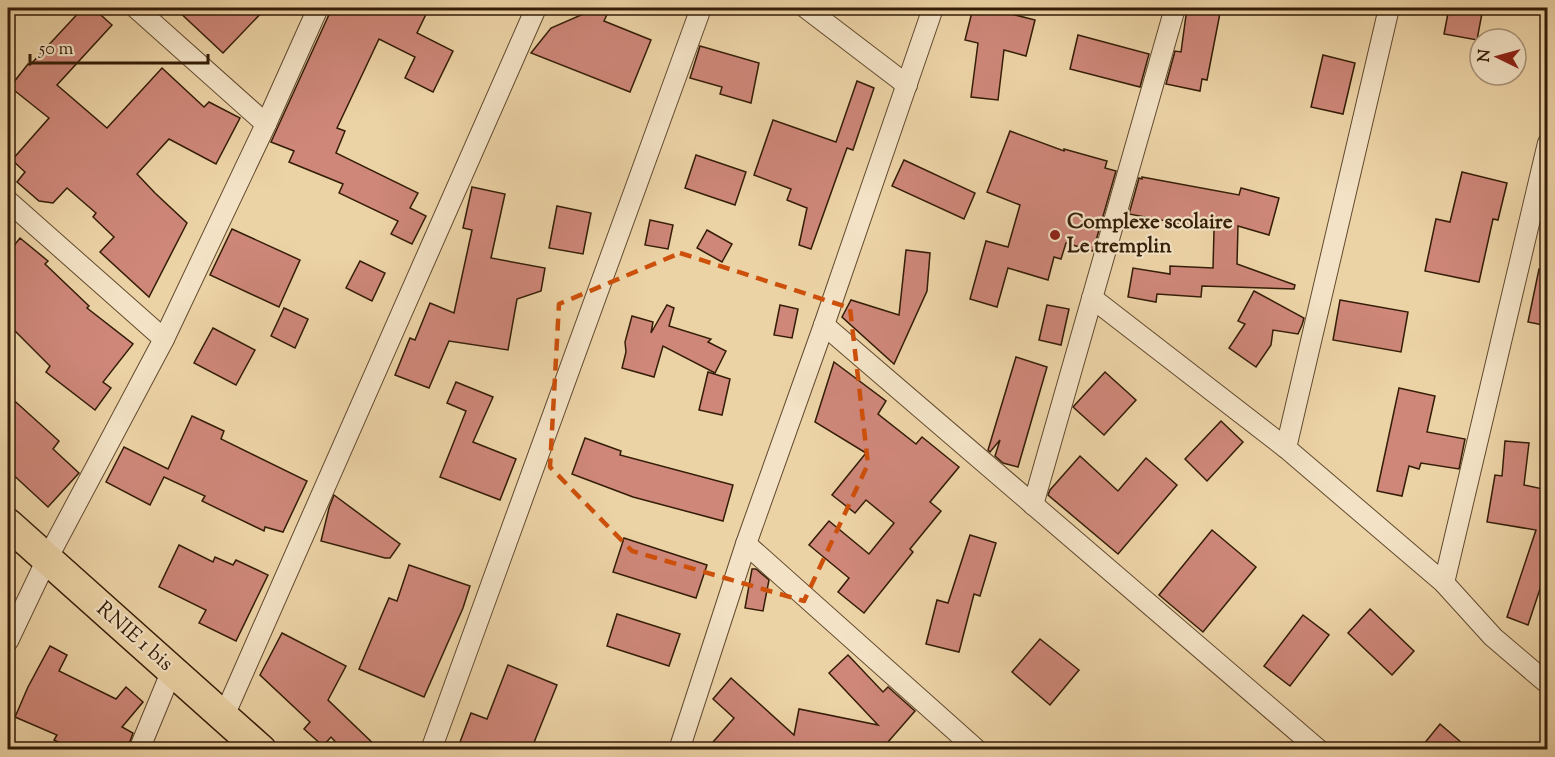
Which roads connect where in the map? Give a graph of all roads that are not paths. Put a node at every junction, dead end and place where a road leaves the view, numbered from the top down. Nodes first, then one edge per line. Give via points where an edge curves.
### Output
1 (135, 8) edge
2 (318, 8) edge
3 (536, 8) edge
4 (702, 8) edge
5 (806, 8) edge
6 (933, 8) edge
7 (1174, 8) edge
8 (1389, 8) edge
9 (907, 85) junction
10 (266, 124) junction
11 (1548, 143) edge
12 (8, 201) edge
13 (1092, 298) junction
14 (824, 325) junction
15 (164, 339) junction
16 (1286, 448) junction
17 (1033, 505) junction
18 (8, 524) edge
19 (746, 544) junction
20 (46, 559) junction
21 (1444, 583) junction
22 (8, 641) edge
23 (172, 670) junction
24 (1548, 684) edge
25 (224, 716) junction
26 (139, 750) edge
27 (261, 750) edge
28 (431, 750) edge
29 (679, 750) edge
30 (977, 750) edge
31 (1318, 750) edge

1 - 10 street
2 - 10 street
3 - 25 street
4 - 28 street
5 - 9 street
6 - 9 street
7 - 13 street
8 - 16 street
9 - 14 street
10 - 15 street
11 - 21 street
12 - 15 street
13 - 16 street
13 - 17 street
14 - 17 street
14 - 19 street
15 - 20 street
16 - 21 street
17 - 31 street
18 - 20 main road, RNIE 1 bis
19 - 29 street
19 - 30 street
20 - 22 street
20 - 23 main road, RNIE 1 bis
21 - 24 street via 1493,637
23 - 25 main road, RNIE 1 bis
23 - 26 street
25 - 27 main road, RNIE 1 bis

